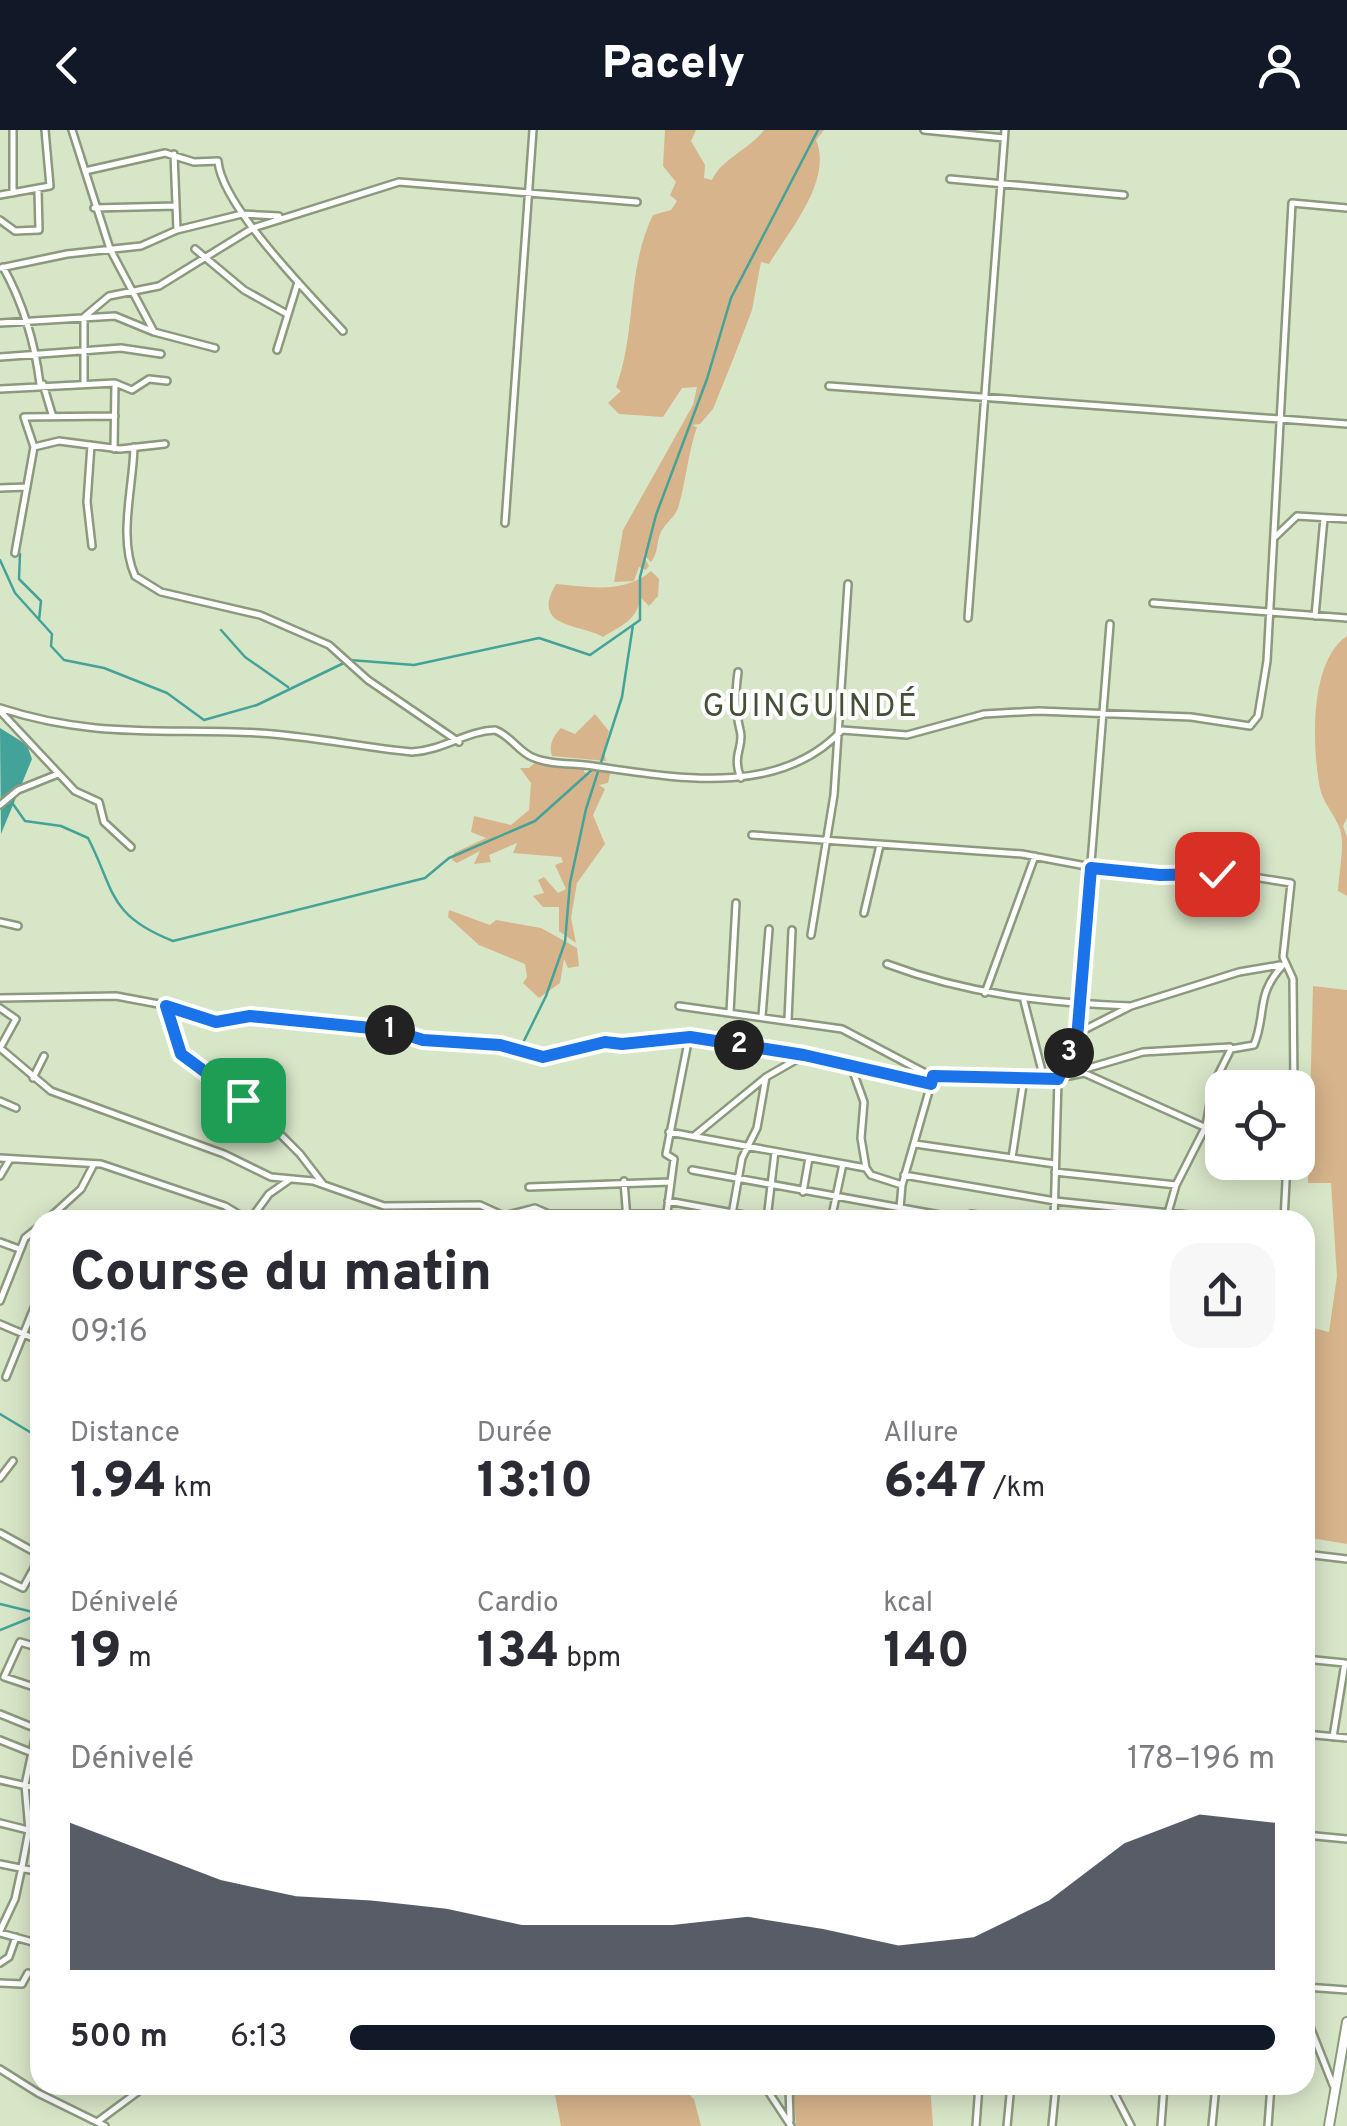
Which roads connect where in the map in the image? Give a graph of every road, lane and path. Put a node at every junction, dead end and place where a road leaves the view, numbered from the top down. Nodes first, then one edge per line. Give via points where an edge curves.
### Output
1 (13, 130) edge
2 (45, 130) edge
3 (72, 130) edge
4 (532, 130) edge
5 (924, 130) edge
6 (1005, 130) edge
7 (1004, 138) junction
8 (174, 154) junction
9 (85, 171) junction
10 (950, 179) dead end
11 (1001, 184) junction
12 (38, 190) junction
13 (529, 192) junction
14 (13, 193) junction
15 (0, 195) edge
16 (1124, 195) dead end
17 (636, 202) dead end
18 (176, 206) junction
19 (94, 208) junction
20 (1347, 208) edge
21 (242, 214) junction
22 (286, 216) junction
23 (0, 220) edge
24 (253, 228) junction
25 (178, 230) junction
26 (110, 249) junction
27 (195, 249) dead end
28 (207, 258) junction
29 (2, 268) edge
30 (298, 282) junction
31 (133, 293) junction
32 (287, 314) junction
33 (84, 317) junction
34 (24, 322) junction
35 (0, 323) edge
36 (154, 332) junction
37 (343, 332) dead end
38 (215, 348) dead end
39 (84, 350) junction
40 (277, 350) dead end
41 (36, 354) junction
42 (161, 354) dead end
43 (0, 357) edge
44 (167, 381) dead end
45 (115, 383) junction
46 (42, 384) junction
47 (84, 384) junction
48 (829, 386) dead end
49 (0, 388) edge
50 (983, 398) junction
51 (52, 414) junction
52 (115, 416) junction
53 (1283, 420) junction
54 (1347, 424) edge
55 (164, 444) dead end
56 (90, 445) junction
57 (34, 447) junction
58 (134, 447) junction
59 (114, 449) junction
60 (0, 488) edge
61 (26, 488) junction
62 (1324, 518) junction
63 (1347, 519) edge
64 (505, 523) dead end
65 (1275, 536) junction
66 (92, 546) dead end
67 (15, 553) dead end
68 (848, 584) dead end
69 (1153, 603) dead end
70 (1270, 612) junction
71 (1315, 616) junction
72 (968, 618) dead end
73 (1347, 618) edge
74 (1110, 624) dead end
75 (738, 672) dead end
76 (0, 710) edge
77 (1104, 713) junction
78 (838, 735) junction
79 (459, 742) junction
80 (60, 773) junction
81 (742, 778) junction
82 (0, 805) edge
83 (752, 835) dead end
84 (823, 840) junction
85 (880, 845) junction
86 (130, 847) dead end
87 (1034, 856) junction
88 (1091, 868) junction
89 (736, 903) dead end
90 (864, 912) dead end
91 (0, 922) edge
92 (18, 926) dead end
93 (769, 928) dead end
94 (792, 930) dead end
95 (810, 935) dead end
96 (886, 964) dead end
97 (1283, 965) junction
98 (985, 993) junction
99 (0, 998) edge
100 (1024, 1001) junction
101 (1079, 1004) junction
102 (166, 1006) junction
103 (679, 1006) dead end
104 (1131, 1006) junction
105 (0, 1008) edge
106 (730, 1012) junction
107 (762, 1016) junction
108 (788, 1020) junction
109 (1078, 1033) junction
110 (690, 1037) junction
111 (1238, 1046) junction
112 (1, 1050) edge
113 (804, 1055) junction
114 (44, 1056) dead end
115 (851, 1066) junction
116 (1220, 1070) edge
117 (1294, 1070) edge
118 (766, 1076) junction
119 (1068, 1076) junction
120 (33, 1078) junction
121 (1024, 1078) junction
122 (1044, 1079) junction
123 (1058, 1079) junction
124 (932, 1080) junction
125 (0, 1100) edge
126 (16, 1108) dead end
127 (1205, 1126) edge
128 (1205, 1128) edge
129 (669, 1132) junction
130 (694, 1136) junction
131 (914, 1144) junction
132 (746, 1146) junction
133 (775, 1152) junction
134 (0, 1158) edge
135 (810, 1158) junction
136 (1012, 1158) junction
137 (10, 1159) junction
138 (94, 1164) junction
139 (843, 1164) junction
140 (1056, 1164) junction
141 (866, 1168) junction
142 (692, 1170) dead end
143 (1055, 1172) junction
144 (904, 1175) junction
145 (0, 1176) edge
146 (292, 1178) junction
147 (738, 1180) junction
148 (1286, 1180) edge
149 (624, 1181) junction
150 (670, 1182) junction
151 (902, 1185) junction
152 (1176, 1185) junction
153 (771, 1186) junction
154 (530, 1187) dead end
155 (329, 1190) junction
156 (803, 1192) junction
157 (836, 1199) junction
158 (668, 1201) junction
159 (1055, 1201) junction
160 (899, 1209) junction
161 (59, 1210) edge
162 (232, 1210) edge
163 (257, 1210) edge
164 (488, 1210) edge
165 (626, 1210) edge
166 (667, 1210) edge
167 (706, 1210) edge
168 (733, 1210) edge
169 (770, 1210) edge
170 (833, 1210) edge
171 (905, 1210) edge
172 (1055, 1210) edge
173 (1114, 1210) edge
174 (1168, 1210) edge
175 (1285, 1210) edge
176 (30, 1234) edge
177 (0, 1242) edge
178 (19, 1249) junction
179 (0, 1301) edge
180 (30, 1321) edge
181 (0, 1324) edge
182 (25, 1335) junction
183 (30, 1337) edge
184 (6, 1377) dead end
185 (13, 1461) dead end
186 (0, 1478) edge
187 (0, 1533) edge
188 (30, 1550) edge
189 (1315, 1555) edge
190 (1347, 1558) edge
191 (30, 1575) edge
192 (0, 1576) edge
193 (30, 1645) edge
194 (1315, 1660) edge
195 (7, 1678) junction
196 (30, 1686) edge
197 (0, 1689) edge
198 (0, 1714) edge
199 (30, 1727) edge
200 (1315, 1735) edge
201 (1333, 1737) junction
202 (1347, 1738) edge
203 (0, 1740) edge
204 (30, 1752) edge
205 (30, 1758) edge
206 (0, 1780) edge
207 (25, 1785) junction
208 (30, 1786) edge
209 (0, 1823) edge
210 (28, 1830) junction
211 (1315, 1836) edge
212 (1347, 1839) edge
213 (0, 1864) edge
214 (22, 1867) junction
215 (30, 1869) edge
216 (0, 1906) edge
217 (11, 1909) junction
218 (0, 1932) edge
219 (16, 1937) junction
220 (30, 1941) edge
221 (0, 1963) edge
222 (28, 1972) dead end
223 (0, 1983) edge
224 (1315, 1988) edge
225 (1347, 1990) edge
226 (1347, 2022) edge
227 (1315, 2040) edge
228 (0, 2068) edge
229 (30, 2085) edge
230 (1334, 2088) junction
231 (47, 2095) edge
232 (133, 2095) edge
233 (771, 2095) edge
234 (789, 2095) edge
235 (978, 2095) edge
236 (1010, 2095) edge
237 (1055, 2095) edge
238 (1115, 2095) edge
239 (1163, 2095) edge
240 (1215, 2095) edge
241 (1271, 2095) edge
242 (94, 2124) edge
243 (791, 2125) edge
244 (105, 2126) edge
245 (976, 2126) edge
246 (1007, 2126) edge
247 (1052, 2126) edge
248 (1132, 2126) edge
249 (1161, 2126) edge
250 (1212, 2126) edge
251 (1268, 2126) edge
252 (1329, 2126) edge

1 - 14 street
2 - 12 street via 50,186
3 - 9 street
4 - 13 street
5 - 7 street
6 - 7 street
7 - 11 street
8 - 9 street
8 - 18 street
8 - 21 street via 194,162 218,160 219,177
9 - 19 street
10 - 11 street
11 - 16 street
11 - 50 street
12 - 14 street
12 - 23 street via 39,230 15,231
13 - 17 street
13 - 22 street via 399,182
13 - 64 street
14 - 15 street
18 - 19 street
18 - 25 street
19 - 26 street
20 - 53 street via 1292,204
21 - 22 street
21 - 24 street
21 - 25 street
22 - 24 street
24 - 28 street
24 - 30 street
25 - 26 street via 141,246
26 - 29 street
26 - 31 street
27 - 28 street
28 - 31 street
28 - 32 street
29 - 34 street via 18,294
30 - 32 street
30 - 37 street
31 - 33 street via 109,296
31 - 36 street
32 - 40 street
33 - 34 street
33 - 36 street via 114,316
33 - 39 street
34 - 35 street
34 - 41 street
36 - 38 street
39 - 41 street
39 - 42 street
39 - 47 street
41 - 43 street
41 - 46 street
44 - 45 street via 149,378 132,390
45 - 47 street
45 - 52 street
46 - 47 street
46 - 49 street
46 - 51 street
48 - 50 street
50 - 53 street
50 - 72 street
51 - 52 street
51 - 57 street via 24,417
52 - 59 street
53 - 54 street
53 - 65 street
55 - 58 street
56 - 57 street via 59,440
56 - 59 street
56 - 66 street
57 - 61 street
58 - 59 street
58 - 79 street via 126,518 135,576 161,592 260,615 328,645
60 - 61 street
61 - 67 street
62 - 63 street
62 - 65 street via 1297,516
62 - 71 street
65 - 70 street
68 - 78 street
69 - 70 street
70 - 71 street
70 - 77 street via 1260,711 1250,726
71 - 73 street
74 - 77 street
75 - 81 street via 734,714 742,732 734,761
76 - 79 street via 103,732 256,733 412,752
76 - 80 street
77 - 78 street via 984,714 907,735 848,729
77 - 88 street
78 - 81 street via 789,768
78 - 84 street
79 - 81 street via 495,730 534,758
80 - 82 street
80 - 86 street via 75,791 99,802 104,822
83 - 84 street
84 - 85 street
84 - 95 street
85 - 87 street
85 - 90 street
87 - 88 street
87 - 98 street
88 - 97 street via 1250,874 1292,883
88 - 101 street
89 - 106 street
91 - 92 street
93 - 107 street
94 - 108 street
96 - 98 street
97 - 104 street
97 - 111 street via 1259,1004 1262,1025 1254,1046
97 - 117 street via 1293,978
98 - 100 street
99 - 102 street via 116,996
100 - 101 street
100 - 122 street
101 - 104 street
101 - 109 street
102 - 110 street via 216,1022 250,1016 391,1030 543,1057 605,1042
102 - 155 street via 181,1054 252,1106
103 - 106 street
104 - 109 street
105 - 112 street via 16,1019
106 - 107 street
107 - 108 street
108 - 124 street via 842,1028
109 - 123 street
110 - 113 street
110 - 129 street
111 - 116 street
111 - 119 street via 1143,1052
112 - 120 street
113 - 115 street
113 - 118 street
114 - 120 street
115 - 124 street
115 - 141 street via 864,1102
118 - 130 street
118 - 132 street via 757,1128
119 - 123 street
119 - 127 street via 1084,1073
120 - 146 street via 77,1103 224,1154 256,1172
121 - 122 street
121 - 124 street
121 - 136 street
122 - 123 street
123 - 140 street
124 - 131 street
125 - 126 street
128 - 152 street
129 - 130 street
129 - 150 street
130 - 132 street
131 - 136 street
131 - 144 street
132 - 133 street
132 - 147 street
133 - 135 street
133 - 153 street
134 - 137 street
135 - 139 street
135 - 156 street
136 - 140 street
137 - 138 street
137 - 145 street
138 - 161 street
138 - 162 street
139 - 141 street
139 - 157 street
140 - 143 street
141 - 151 street
142 - 147 street
143 - 152 street
143 - 159 street
144 - 151 street
144 - 159 street
146 - 155 street
146 - 163 street
147 - 153 street
147 - 168 street
148 - 175 street
149 - 150 street
149 - 154 street
149 - 165 street
150 - 158 street
151 - 160 street
152 - 174 street
153 - 156 street
153 - 169 street
155 - 164 street via 384,1206 472,1204
156 - 157 street
157 - 160 street
157 - 170 street
158 - 166 street
158 - 167 street
159 - 172 street
159 - 173 street
160 - 171 street
176 - 178 street
177 - 178 street
178 - 179 street
180 - 182 street
181 - 182 street
182 - 183 street
182 - 184 street
185 - 186 street
187 - 188 street
189 - 190 street
191 - 192 street via 22,1588
193 - 195 street via 20,1642
194 - 201 street via 1345,1663
195 - 196 street
195 - 197 street
198 - 199 street
200 - 201 street
201 - 202 street
203 - 204 street
205 - 207 street
206 - 207 street
207 - 208 street
207 - 210 street
209 - 210 street
210 - 214 street
211 - 212 street
213 - 214 street
214 - 215 street
214 - 217 street
216 - 217 street
217 - 218 street
218 - 219 street
219 - 220 street
219 - 221 street via 9,1958
222 - 223 street via 22,1984
224 - 225 street
226 - 230 main road
227 - 230 street
228 - 229 street
230 - 252 main road
231 - 242 street
232 - 242 street
233 - 243 street
234 - 243 street
235 - 245 street
236 - 246 street
237 - 247 street
238 - 248 street
239 - 249 street
240 - 250 street
241 - 251 street
242 - 244 street

